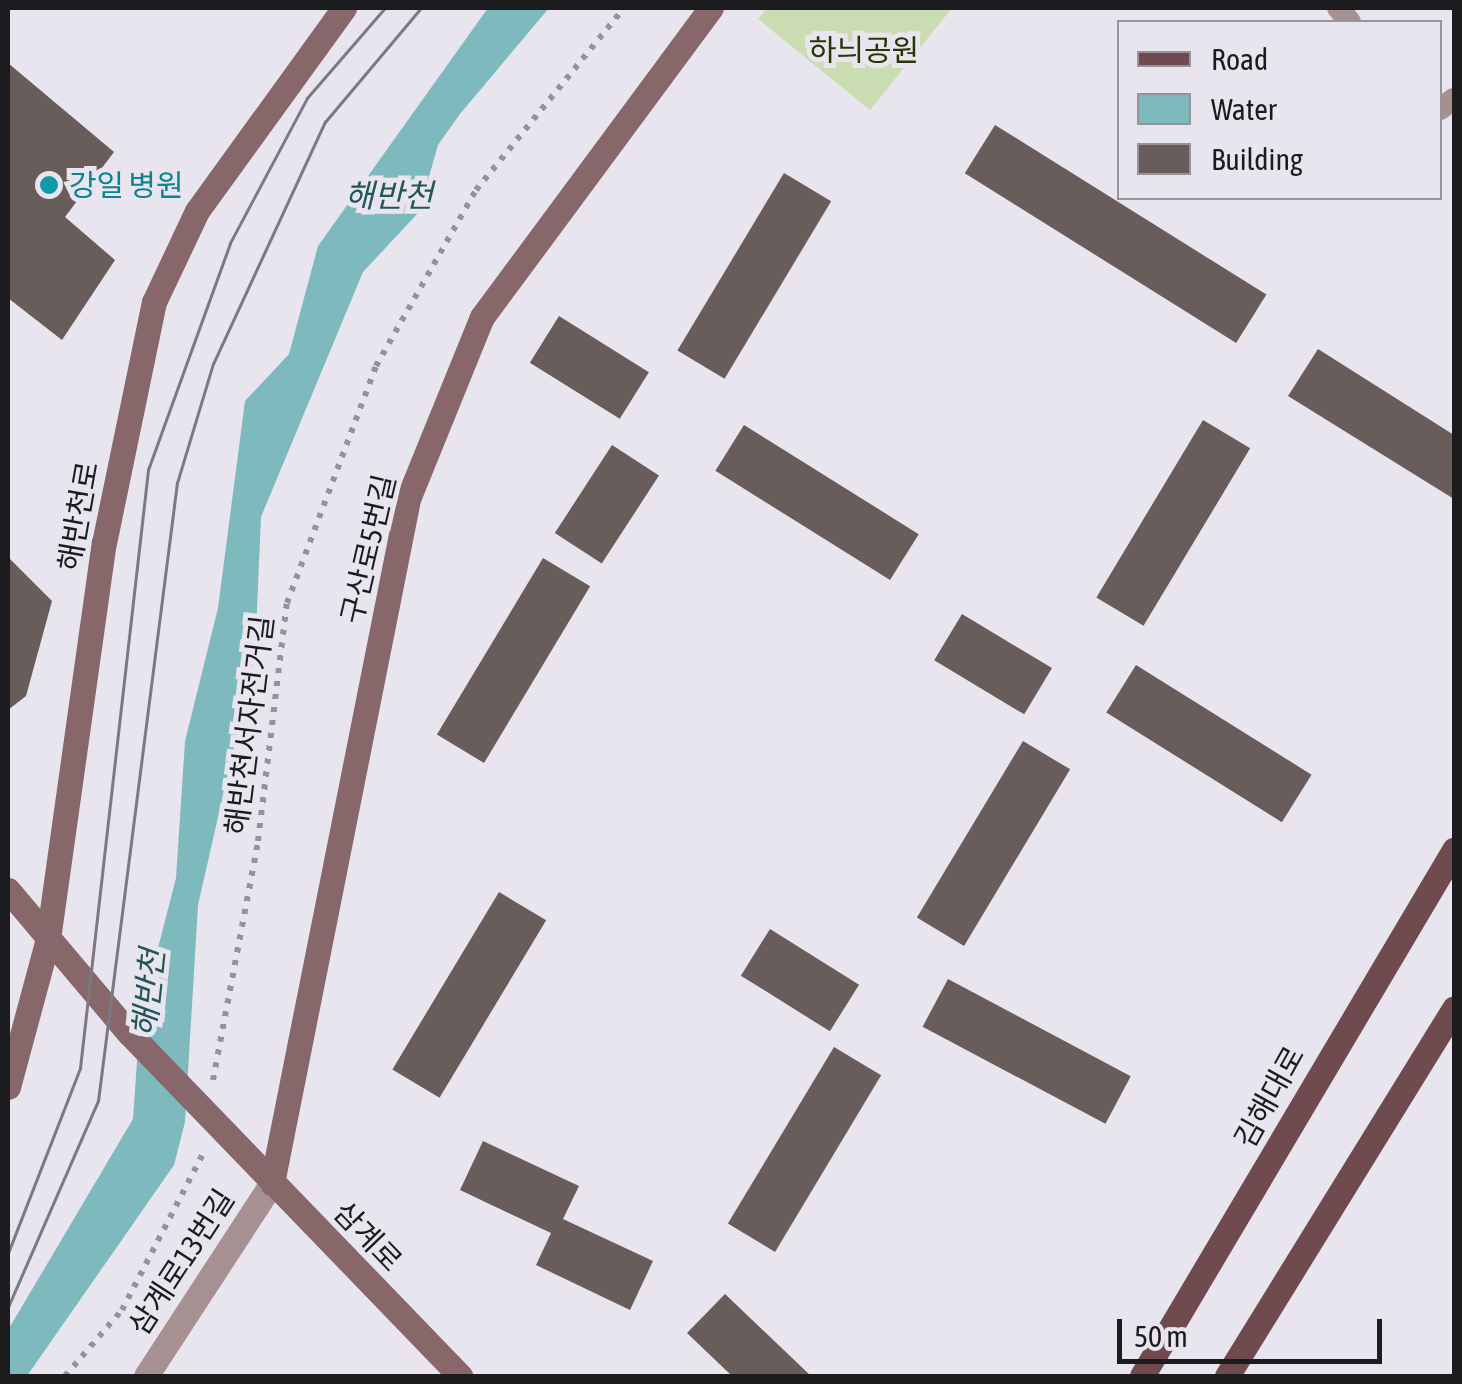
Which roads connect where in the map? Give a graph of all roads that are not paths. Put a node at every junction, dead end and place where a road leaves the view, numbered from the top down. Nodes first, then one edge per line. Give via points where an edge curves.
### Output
1 (344, 8) edge
2 (711, 8) edge
3 (1454, 850) edge
4 (8, 890) edge
5 (48, 939) junction
6 (1454, 1008) edge
7 (8, 1087) edge
8 (272, 1183) junction
9 (146, 1376) edge
10 (460, 1376) edge
11 (1142, 1376) edge
12 (1227, 1376) edge

1 - 5 street, 해반천로 via 197,211 154,302 104,543
2 - 8 street, 구산로5번길 via 482,317 408,499
3 - 11 main road, 김해대로
4 - 5 street
5 - 7 street, 해반천로
5 - 8 street, 삼계로 via 218,1137
6 - 12 main road
8 - 9 street, 삼계로13번길
8 - 10 street, 삼계로

